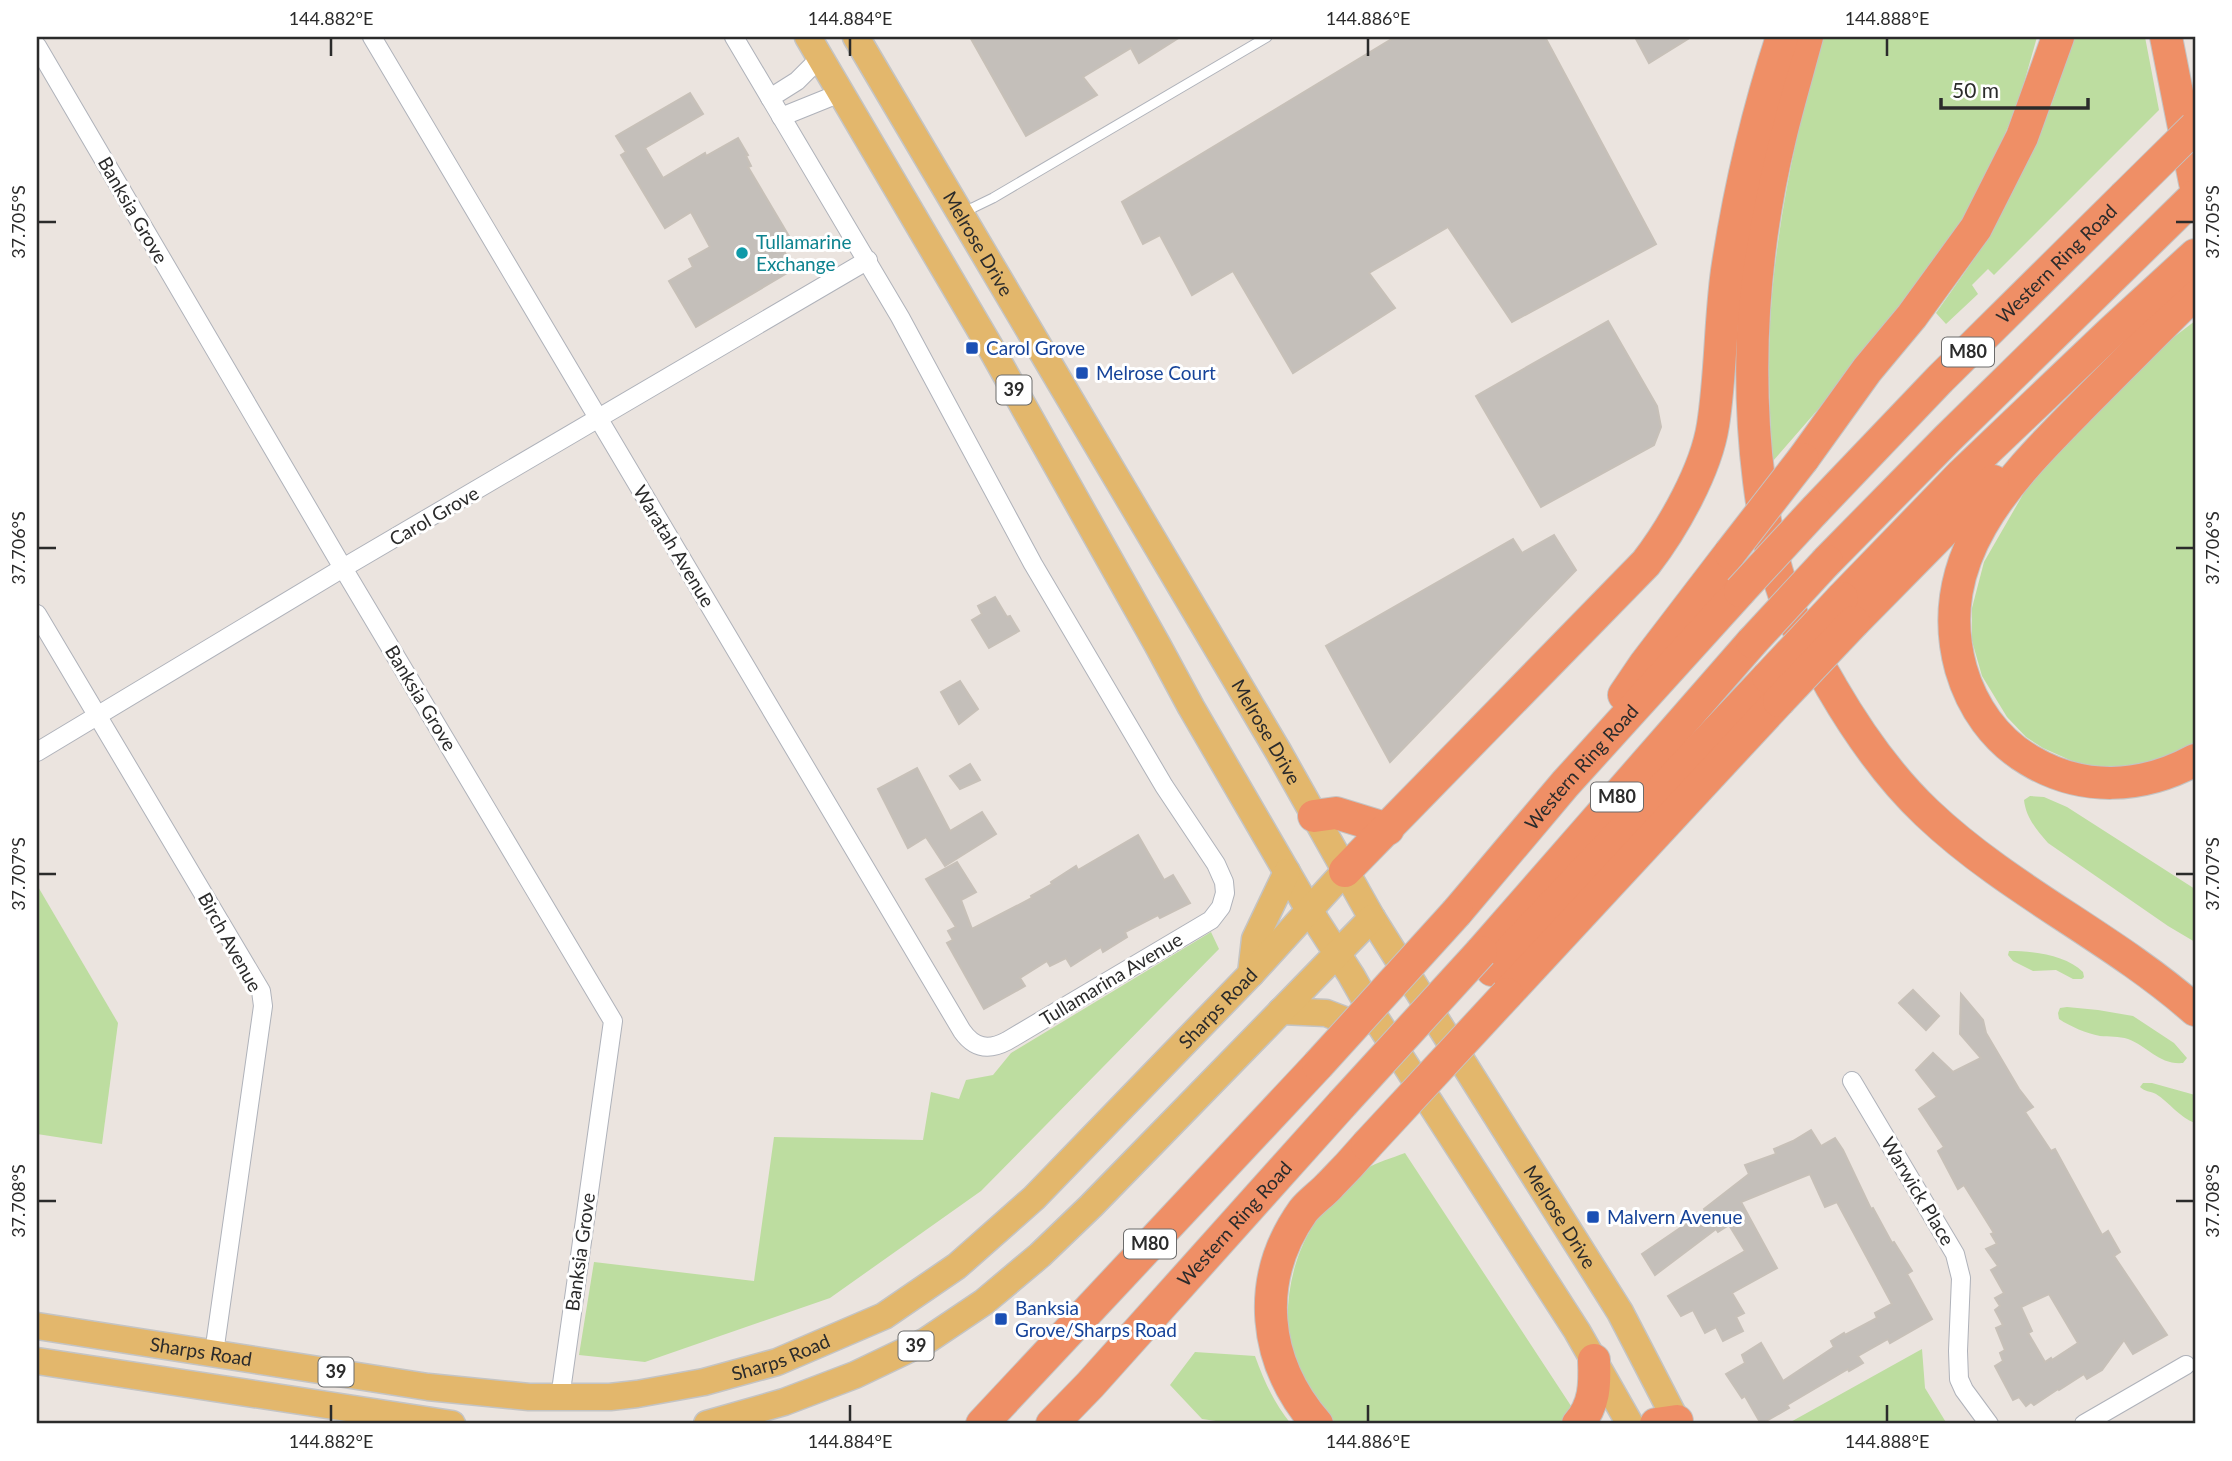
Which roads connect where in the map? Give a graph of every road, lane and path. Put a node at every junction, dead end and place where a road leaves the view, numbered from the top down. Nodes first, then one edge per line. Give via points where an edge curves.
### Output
1 (372, 37) edge
2 (734, 37) edge
3 (856, 37) edge
4 (1267, 37) edge
5 (1782, 37) edge
6 (1807, 37) edge
7 (2058, 37) edge
8 (2166, 37) edge
9 (2187, 37) edge
10 (37, 46) edge
11 (814, 47) edge
12 (2195, 77) edge
13 (843, 92) junction
14 (770, 98) junction
15 (781, 117) junction
16 (2195, 127) edge
17 (2195, 183) edge
18 (2195, 196) edge
19 (960, 214) junction
20 (2195, 255) edge
21 (868, 261) junction
22 (2195, 293) edge
23 (2154, 333) junction
24 (1054, 373) junction
25 (1016, 395) junction
26 (599, 419) junction
27 (344, 568) junction
28 (1848, 610) junction
29 (37, 614) edge
30 (97, 716) junction
31 (37, 752) edge
32 (2195, 760) edge
33 (1565, 784) junction
34 (1314, 817) junction
35 (1388, 829) junction
36 (1345, 871) junction
37 (1287, 872) junction
38 (1309, 910) junction
39 (1372, 918) junction
40 (1337, 954) junction
41 (1494, 972) junction
42 (1251, 974) junction
43 (2195, 1010) edge
44 (1281, 1011) junction
45 (1376, 1019) junction
46 (983, 1047) joint
47 (1852, 1081) dead end
48 (1354, 1124) junction
49 (884, 1316) junction
50 (37, 1326) edge
51 (214, 1353) junction
52 (901, 1354) junction
53 (1594, 1360) junction
54 (37, 1362) edge
55 (2186, 1365) dead end
56 (560, 1398) junction
57 (1670, 1423) edge
58 (452, 1424) edge
59 (707, 1424) edge
60 (982, 1424) edge
61 (1052, 1424) edge
62 (1317, 1424) edge
63 (1578, 1424) edge
64 (1630, 1424) edge
65 (1989, 1424) edge
66 (2084, 1424) edge

1 - 26 street, Waratah Avenue
2 - 14 street
3 - 19 main road, Melrose Drive / 39
4 - 19 lane
5 - 35 highway via 1760,104 1727,272 1713,428 1686,497 1646,563
6 - 43 highway via 1779,141 1764,226 1752,397 1764,520 1795,623 1847,714 1926,812 2021,888
7 - 33 highway, bridge via 2022,137 1976,228 1644,664
8 - 17 highway
9 - 12 highway
10 - 27 street, Banksia Grove
11 - 13 main road, Melrose Drive / 39
11 - 14 street via 797,81
13 - 15 street
13 - 25 main road, Melrose Drive / 39
14 - 15 street
15 - 21 street
16 - 33 highway, Western Ring Road / M80, bridge via 1940,379
18 - 41 highway, Western Ring Road / M80, bridge via 1948,438 1752,642
19 - 24 main road, Melrose Drive / 39
20 - 28 highway via 1962,474
21 - 26 street, Carol Grove
21 - 46 street, Tullamarina Avenue via 1033,564 1224,882 1221,907 1211,920 1007,1041
22 - 23 highway
23 - 28 highway
23 - 32 highway via 2031,458 1984,519 1956,591 1956,640 1964,677 1990,727 2015,751 2047,770 2082,781 2122,783 2156,778
24 - 25 main road
24 - 34 main road, Melrose Drive / 39
25 - 37 main road, Melrose Drive / 39
26 - 27 street, Carol Grove
26 - 46 street, Waratah Avenue via 962,1031
27 - 30 street, Carol Grove
27 - 56 street, Banksia Grove via 613,1021
28 - 41 highway, bridge
29 - 30 street, Birch Avenue
30 - 31 street, Carol Grove
30 - 51 street, Birch Avenue via 261,991 263,1006
33 - 60 highway, Western Ring Road / M80, bridge via 1318,1065
34 - 35 highway via 1336,813
34 - 36 main road, Melrose Drive / 39
35 - 36 highway
36 - 38 main road, Sharps Road
36 - 39 main road, Melrose Drive / 39
37 - 38 main road, Melrose Drive
37 - 42 main road via 1255,939
38 - 40 main road, Melrose Drive
38 - 42 main road, Sharps Road
39 - 40 main road, 39
39 - 57 main road, Melrose Drive via 1620,1312
40 - 44 main road, 39
40 - 45 main road, Melrose Drive
41 - 48 highway, Western Ring Road / M80, bridge
41 - 48 highway, bridge
42 - 49 main road, Sharps Road / 39 via 1009,1222 957,1266
44 - 45 main road via 1326,1013 1352,1023
44 - 52 main road, 39 via 1040,1255 984,1302
45 - 53 main road, Melrose Drive
47 - 65 street, Warwick Place via 1955,1254 1961,1279 1959,1379
48 - 61 highway, Western Ring Road / M80
48 - 62 highway via 1290,1232 1278,1259 1270,1308 1278,1358
49 - 52 main road
49 - 56 main road, Sharps Road / 39 via 777,1362 704,1382 610,1397
50 - 51 main road, Sharps Road / 39
51 - 56 main road, Sharps Road / 39 via 428,1387
52 - 59 main road, 39 via 784,1402
53 - 63 highway via 1591,1403
53 - 64 main road, Melrose Drive
54 - 58 main road, Sharps Road / 39
55 - 66 street

